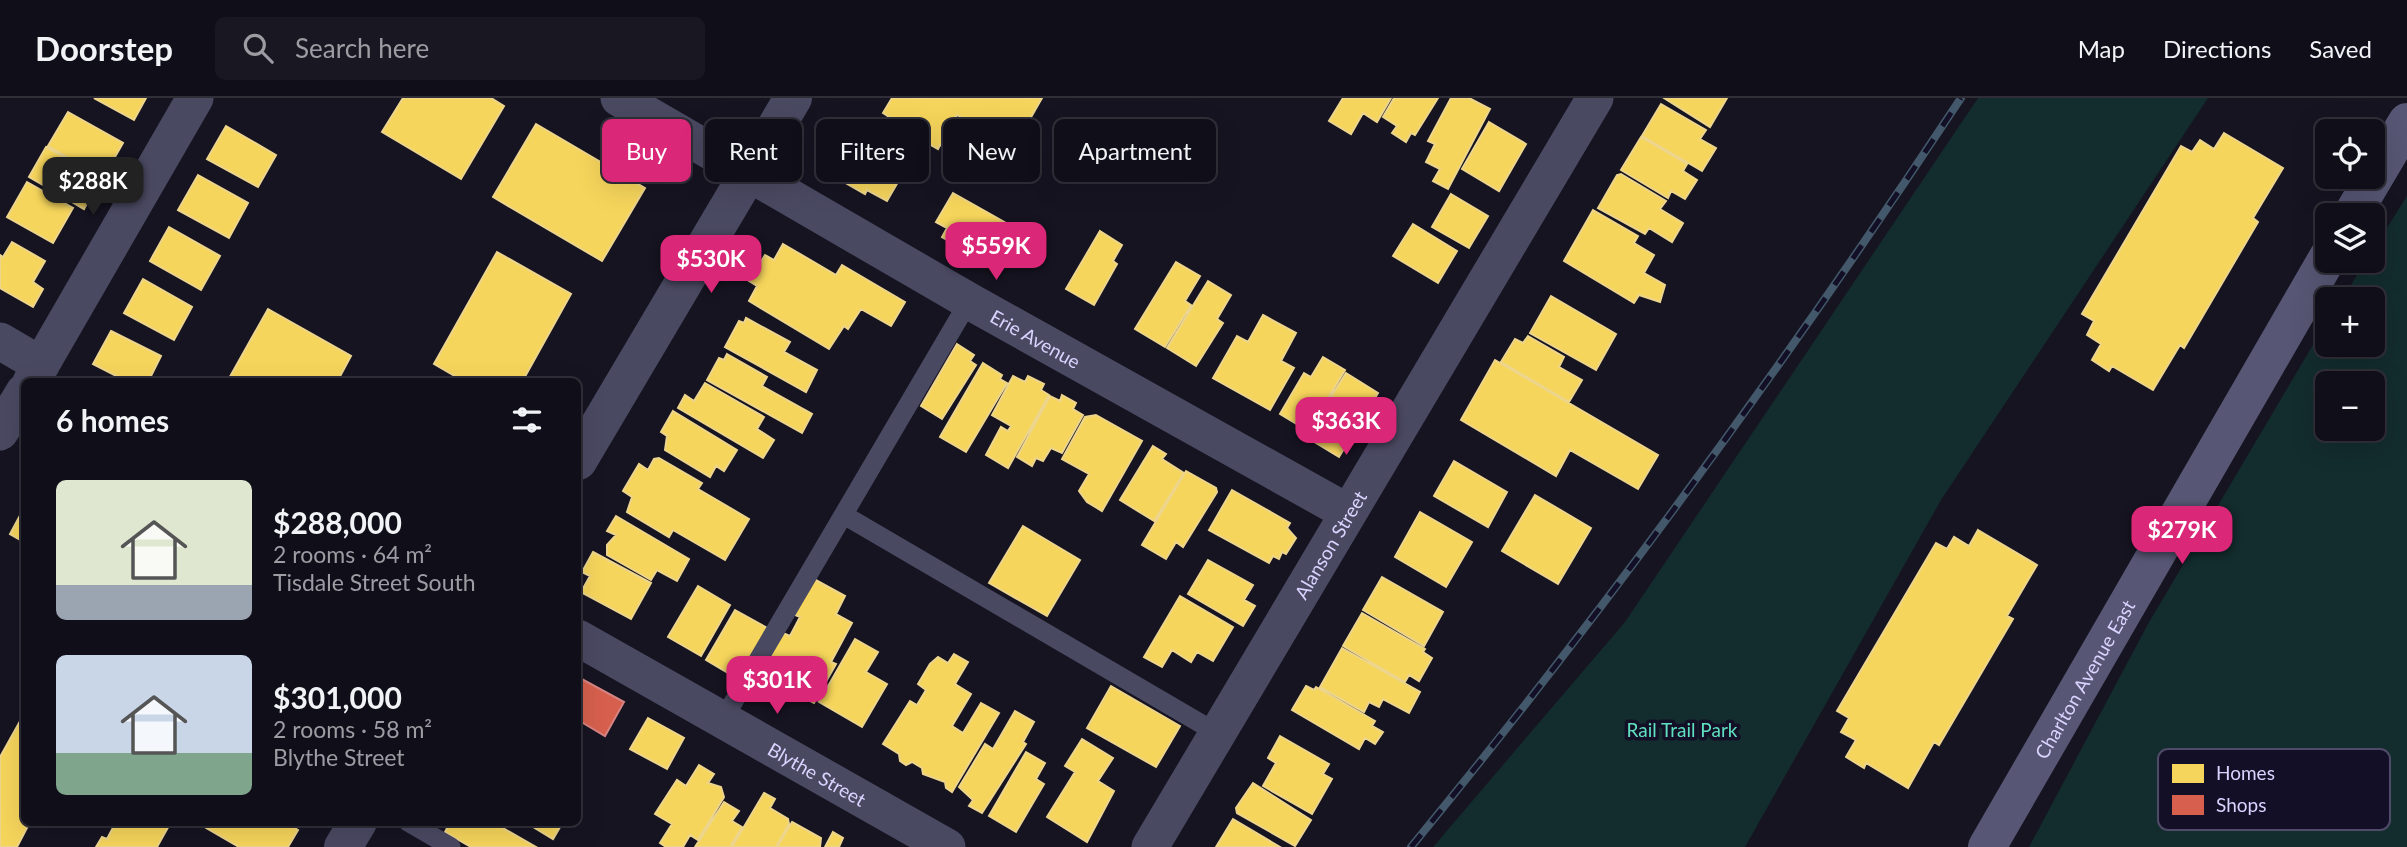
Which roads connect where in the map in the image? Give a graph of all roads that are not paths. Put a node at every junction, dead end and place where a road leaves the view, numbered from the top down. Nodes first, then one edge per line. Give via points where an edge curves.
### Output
1 (195, 98) edge
2 (619, 98) edge
3 (793, 98) edge
4 (1581, 102) edge
5 (781, 119) edge
6 (2407, 122) edge
7 (705, 149) edge
8 (744, 182) edge
9 (760, 182) edge
10 (2359, 203) edge
11 (2319, 273) edge
12 (969, 301) junction
13 (0, 341) edge
14 (31, 378) edge
15 (33, 378) edge
16 (21, 397) edge
17 (0, 432) edge
18 (581, 456) edge
19 (1347, 512) junction
20 (844, 515) junction
21 (581, 640) edge
22 (724, 719) junction
23 (1217, 733) junction
24 (356, 826) edge
25 (415, 826) edge
26 (343, 847) edge
27 (451, 847) edge
28 (947, 847) edge
29 (1150, 847) edge
30 (1987, 847) edge

1 - 15 street
2 - 7 street, Erie Avenue
3 - 5 street
4 - 19 street, Alanson Street
6 - 10 main road
8 - 18 street
9 - 12 street, Erie Avenue
11 - 30 main road, Charlton Avenue East
12 - 19 street, Erie Avenue
12 - 20 lane
13 - 14 street
16 - 17 street
19 - 23 street, Alanson Street
20 - 22 lane
20 - 23 lane
21 - 22 street, Blythe Street
22 - 28 street, Blythe Street
23 - 29 street, Alanson Street
24 - 26 street
25 - 27 lane

